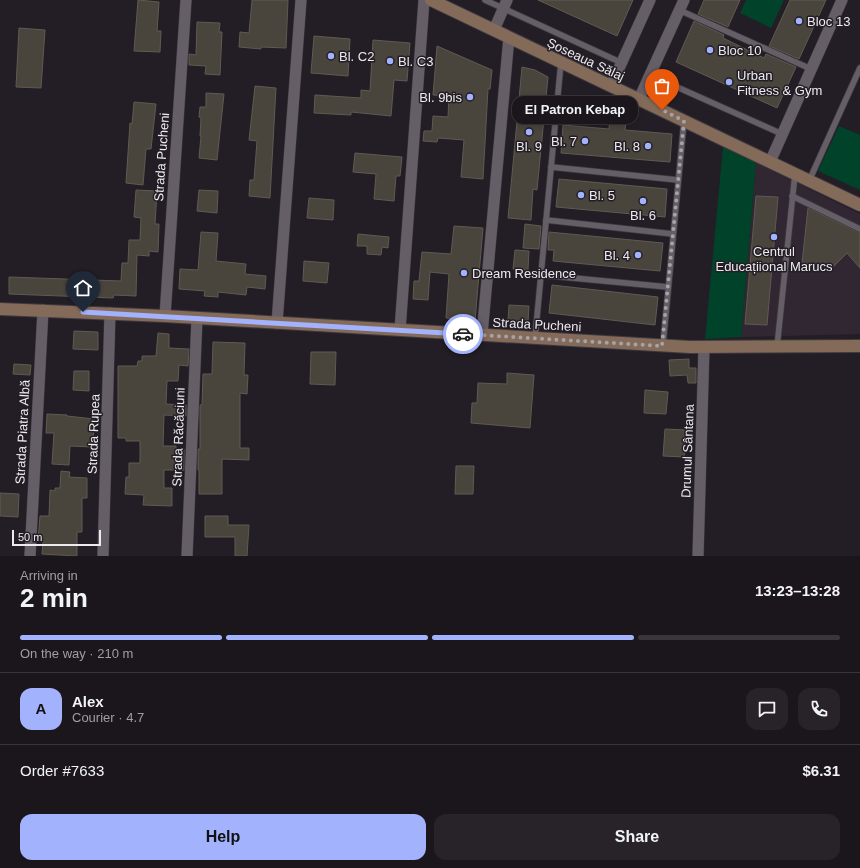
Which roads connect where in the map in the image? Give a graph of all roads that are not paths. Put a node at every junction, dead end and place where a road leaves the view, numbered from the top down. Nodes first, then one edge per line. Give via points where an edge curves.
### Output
1 (186, 0) edge
2 (301, 0) edge
3 (424, 0) edge
4 (431, 0) edge
5 (485, 0) edge
6 (650, 0) edge
7 (841, 0) edge
8 (506, 4) edge
9 (682, 5) edge
10 (494, 30) junction
11 (509, 37) junction
12 (561, 62) junction
13 (622, 63) junction
14 (860, 68) edge
15 (811, 69) junction
16 (650, 75) junction
17 (611, 86) junction
18 (639, 99) junction
19 (684, 121) junction
20 (782, 134) junction
21 (770, 162) junction
22 (551, 167) junction
23 (795, 174) junction
24 (678, 180) junction
25 (809, 180) junction
26 (792, 196) junction
27 (860, 205) edge
28 (546, 220) junction
29 (860, 229) edge
30 (673, 234) junction
31 (541, 275) junction
32 (668, 288) junction
33 (0, 309) edge
34 (43, 310) junction
35 (110, 313) junction
36 (164, 316) junction
37 (197, 318) junction
38 (276, 323) junction
39 (400, 330) junction
40 (482, 335) junction
41 (535, 338) junction
42 (662, 346) junction
43 (860, 346) edge
44 (704, 347) junction
45 (777, 347) junction
46 (30, 556) edge
47 (103, 556) edge
48 (187, 556) edge
49 (698, 556) edge

1 - 36 street, Strada Pucheni
2 - 38 street
3 - 39 street
4 - 10 street, Șoseaua Sălaj
5 - 8 lane
6 - 13 street
7 - 15 street
8 - 10 street
8 - 13 lane
9 - 15 lane
9 - 16 street
10 - 11 street, Șoseaua Sălaj
11 - 12 street, Șoseaua Sălaj
11 - 40 street
12 - 17 street, Șoseaua Sălaj
12 - 22 lane
13 - 17 street
14 - 25 lane
15 - 20 street
16 - 18 street
16 - 20 lane
17 - 18 street, Șoseaua Sălaj
18 - 19 street, Șoseaua Sălaj
19 - 21 street, Șoseaua Sălaj
19 - 24 lane
20 - 21 street
21 - 23 street, Șoseaua Sălaj
22 - 24 lane
22 - 28 lane
23 - 25 street, Șoseaua Sălaj
23 - 26 lane
24 - 30 lane
25 - 27 street, Șoseaua Sălaj
26 - 29 lane
26 - 45 lane
28 - 30 lane
28 - 31 lane
30 - 32 lane
31 - 32 lane
31 - 41 lane
32 - 42 lane
33 - 34 street, Strada Pucheni
34 - 35 street, Strada Pucheni
34 - 46 street, Strada Piatra Albă
35 - 36 street, Strada Pucheni
35 - 47 street, Strada Rupea
36 - 37 street, Strada Pucheni
37 - 38 street, Strada Pucheni
37 - 48 street, Strada Răcăciuni
38 - 39 street, Strada Pucheni
39 - 40 street, Strada Pucheni
40 - 41 street, Strada Pucheni
41 - 42 street, Strada Pucheni
42 - 44 street, Strada Pucheni
43 - 45 street, Strada Pucheni
44 - 45 street, Strada Pucheni
44 - 49 street, Drumul Sântana

